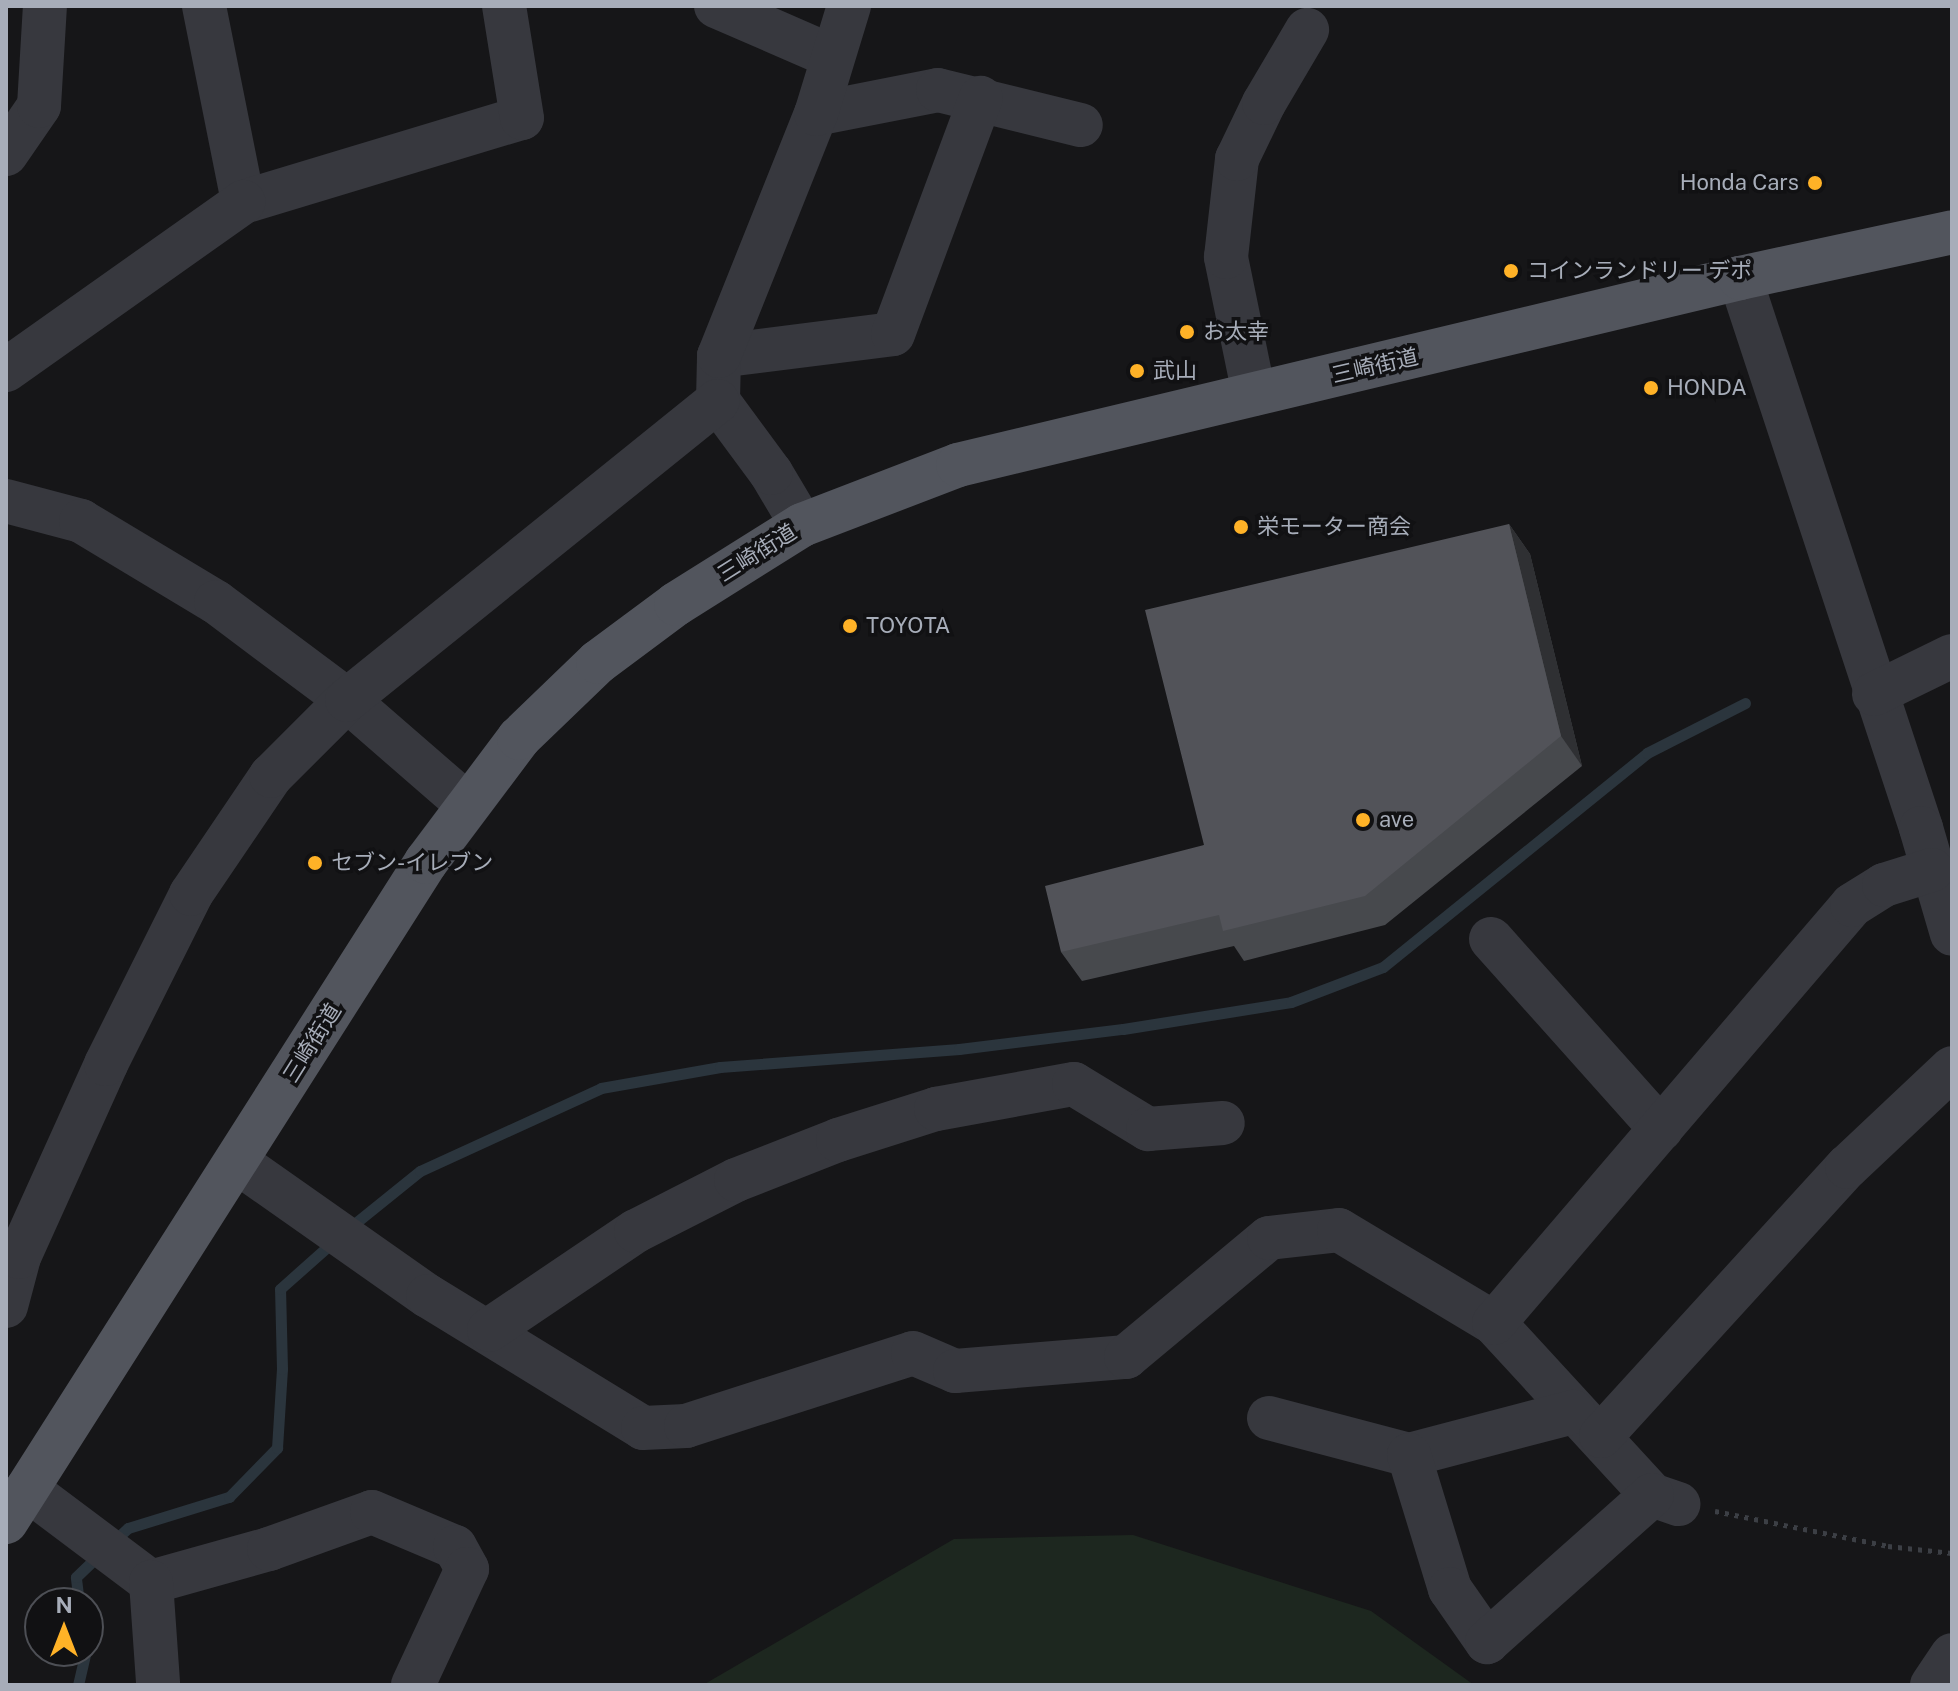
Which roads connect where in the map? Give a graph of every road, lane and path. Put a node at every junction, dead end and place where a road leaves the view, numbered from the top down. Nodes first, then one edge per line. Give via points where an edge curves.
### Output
1 (45, 6) edge
2 (204, 6) edge
3 (504, 6) edge
4 (716, 6) edge
5 (849, 6) edge
6 (1307, 30) dead end
7 (831, 56) junction
8 (981, 98) junction
9 (816, 114) junction
10 (1081, 125) dead end
11 (6, 154) edge
12 (243, 202) junction
13 (1952, 232) edge
14 (1740, 278) junction
15 (719, 356) junction
16 (6, 370) edge
17 (1254, 394) junction
18 (718, 401) junction
19 (6, 501) edge
20 (802, 525) junction
21 (1952, 656) edge
22 (1874, 694) junction
23 (347, 700) junction
24 (468, 805) junction
25 (1932, 870) junction
26 (1952, 934) edge
27 (1491, 939) dead end
28 (1952, 1068) edge
29 (1223, 1123) dead end
30 (1661, 1129) junction
31 (237, 1162) junction
32 (12, 1253) edge
33 (6, 1306) edge
34 (1494, 1323) junction
35 (489, 1330) junction
36 (1269, 1418) dead end
37 (1587, 1424) junction
38 (1409, 1455) junction
39 (15, 1496) edge
40 (1665, 1500) junction
41 (1952, 1553) edge
42 (151, 1582) junction
43 (1952, 1655) edge
44 (158, 1683) edge
45 (413, 1685) edge
46 (1932, 1685) edge

1 - 11 street via 39,106
2 - 12 street
3 - 12 street via 522,118
4 - 7 street
5 - 7 street
6 - 17 street via 1237,159 1226,257
7 - 9 street
8 - 9 street via 938,90
8 - 10 street
8 - 15 street via 893,334
9 - 15 street
12 - 16 street
13 - 14 main road, 三崎街道
14 - 17 main road, 三崎街道
14 - 22 street
15 - 18 street
17 - 20 main road, 三崎街道 via 958,465
18 - 20 street
18 - 23 street
19 - 23 street via 81,521 216,602
20 - 24 main road, 三崎街道 via 676,604 598,662 519,738
21 - 22 street
22 - 25 street
23 - 24 street
23 - 32 street via 271,776 191,894
24 - 31 main road, 三崎街道 via 426,862
25 - 26 street
25 - 30 street via 1884,885 1852,905
27 - 30 street
28 - 37 street
29 - 35 street via 1148,1129 1074,1084 936,1109 736,1180 636,1231
30 - 34 street
31 - 35 street via 428,1296
31 - 39 main road, 三崎街道
32 - 33 street
34 - 35 street via 1339,1230 1269,1238 1126,1357 955,1371 913,1353 686,1426 643,1428
34 - 37 street
36 - 38 street
37 - 38 street
37 - 40 street
38 - 40 street via 1450,1589 1487,1642
39 - 42 street
40 - 41 path via 1888,1546
42 - 44 street
42 - 45 street via 269,1549 372,1512 455,1547 467,1569
43 - 46 street

